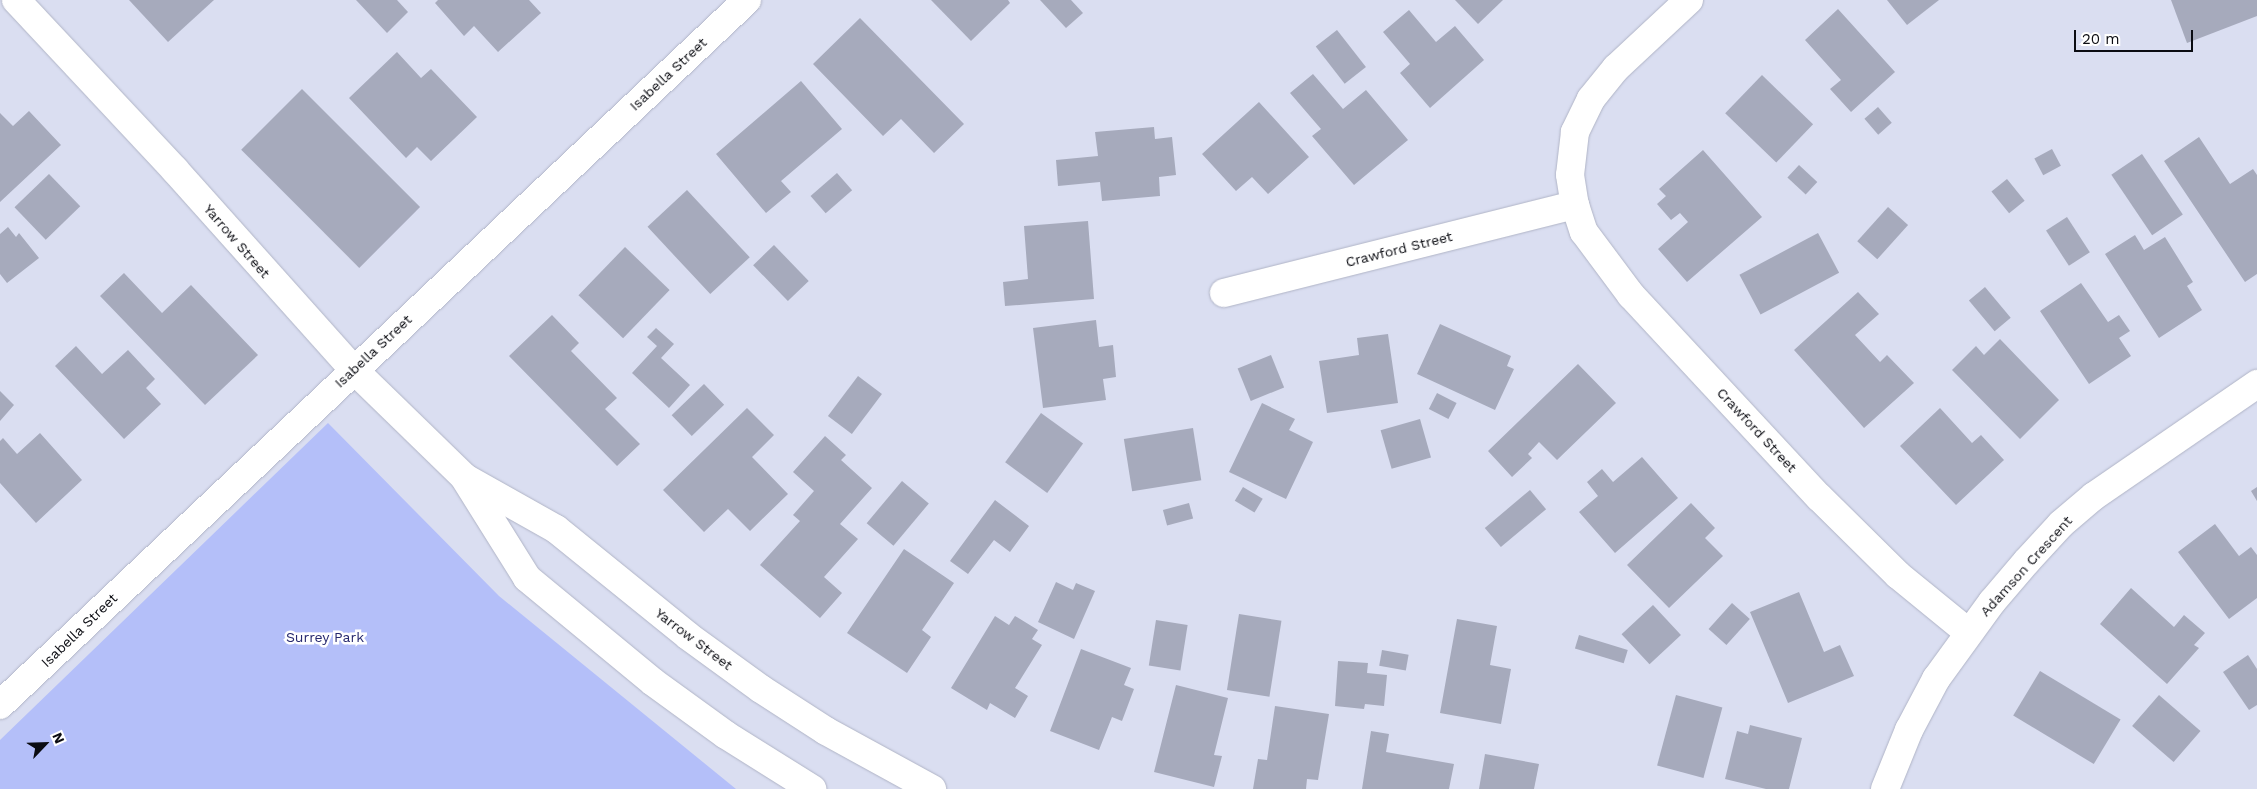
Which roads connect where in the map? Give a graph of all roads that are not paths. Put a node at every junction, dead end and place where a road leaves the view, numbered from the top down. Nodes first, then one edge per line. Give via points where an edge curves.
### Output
1 (16, 0) edge
2 (747, 0) edge
3 (1689, 0) edge
4 (1574, 205) junction
5 (1224, 293) dead end
6 (353, 369) junction
7 (2257, 384) edge
8 (464, 477) junction
9 (1968, 632) junction
10 (0, 705) edge
11 (812, 789) edge
12 (932, 789) edge
13 (1885, 789) edge

1 - 6 street, Yarrow Street via 175,170
2 - 6 street, Isabella Street
3 - 4 street, Crawford Street via 1616,68 1591,99 1575,132 1570,175
4 - 5 street, Crawford Street
4 - 9 street, Crawford Street via 1584,232 1604,263 1631,295 1819,497 1898,575
6 - 8 street, Yarrow Street
6 - 10 street, Isabella Street
7 - 9 street, Adamson Crescent via 2128,470 2068,519 2027,561
8 - 11 street, Yarrow Street via 528,578 653,682 726,735
8 - 12 street, Yarrow Street via 556,529 688,636 761,689 826,731
9 - 13 street, Adamson Crescent via 1936,678 1909,730

